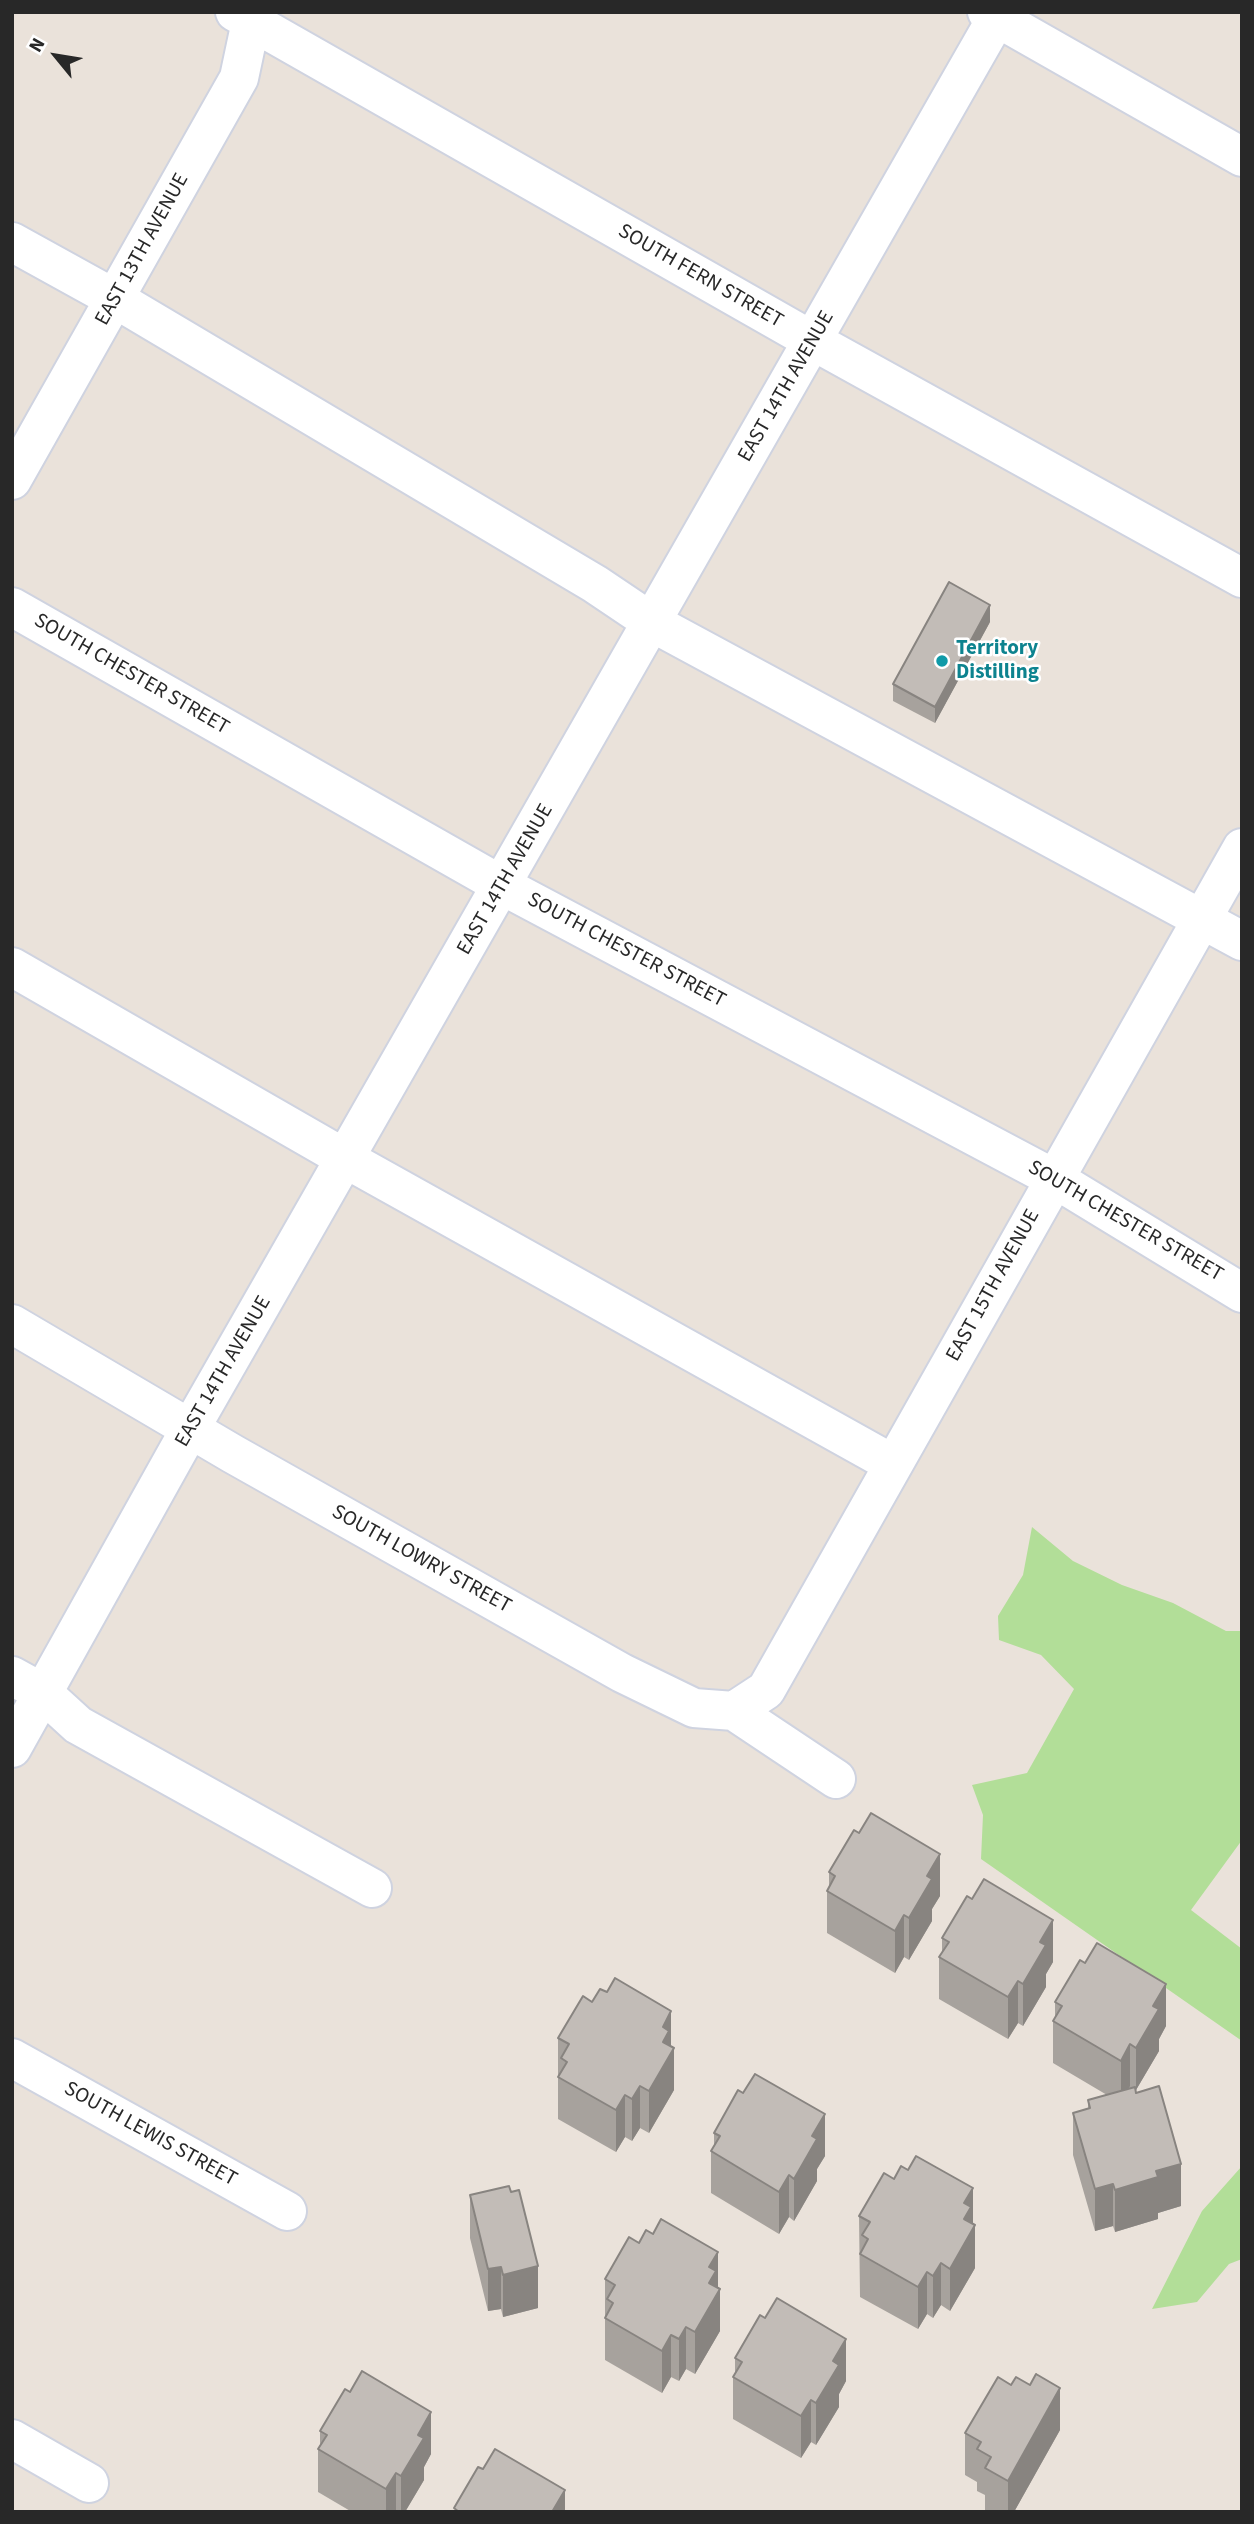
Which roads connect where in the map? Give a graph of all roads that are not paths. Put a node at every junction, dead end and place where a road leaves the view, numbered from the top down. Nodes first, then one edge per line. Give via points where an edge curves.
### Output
1 (995, 14) edge
2 (246, 15) edge
3 (1242, 157) edge
4 (12, 243) edge
5 (117, 300) junction
6 (813, 341) junction
7 (12, 480) edge
8 (1242, 578) edge
9 (12, 607) edge
10 (653, 623) junction
11 (1242, 848) edge
12 (503, 886) junction
13 (1202, 919) junction
14 (1242, 942) edge
15 (12, 967) edge
16 (346, 1159) junction
17 (1055, 1179) junction
18 (1242, 1293) edge
19 (12, 1324) edge
20 (190, 1429) junction
21 (893, 1464) junction
22 (28, 1685) edge
23 (734, 1712) junction
24 (12, 1748) edge
25 (836, 1779) dead end
26 (372, 1888) dead end
27 (12, 2058) edge
28 (287, 2211) dead end
29 (12, 2439) edge
30 (89, 2483) dead end

1 - 3 street
1 - 6 street, EAST 14TH AVENUE
2 - 5 street, EAST 13TH AVENUE via 239,78
2 - 6 street, SOUTH FERN STREET
4 - 5 street
5 - 7 street, EAST 13TH AVENUE
5 - 10 street
6 - 8 street, SOUTH FERN STREET
6 - 10 street, EAST 14TH AVENUE
9 - 12 street, SOUTH CHESTER STREET
10 - 12 street, EAST 14TH AVENUE
10 - 13 street
11 - 13 street, EAST 15TH AVENUE
12 - 16 street, EAST 14TH AVENUE
12 - 17 street, SOUTH CHESTER STREET
13 - 14 street
13 - 17 street, EAST 15TH AVENUE
15 - 16 street
16 - 20 street, EAST 14TH AVENUE
16 - 21 street
17 - 18 street, SOUTH CHESTER STREET
17 - 21 street, EAST 15TH AVENUE
19 - 20 street, SOUTH LOWRY STREET
20 - 22 street, EAST 14TH AVENUE
20 - 23 street, SOUTH LOWRY STREET via 622,1673 694,1708
21 - 23 street, EAST 15TH AVENUE via 766,1690
22 - 24 street, EAST 14TH AVENUE
22 - 26 street via 78,1725
23 - 25 street, SOUTH LOWRY STREET
27 - 28 street, SOUTH LEWIS STREET
29 - 30 street

